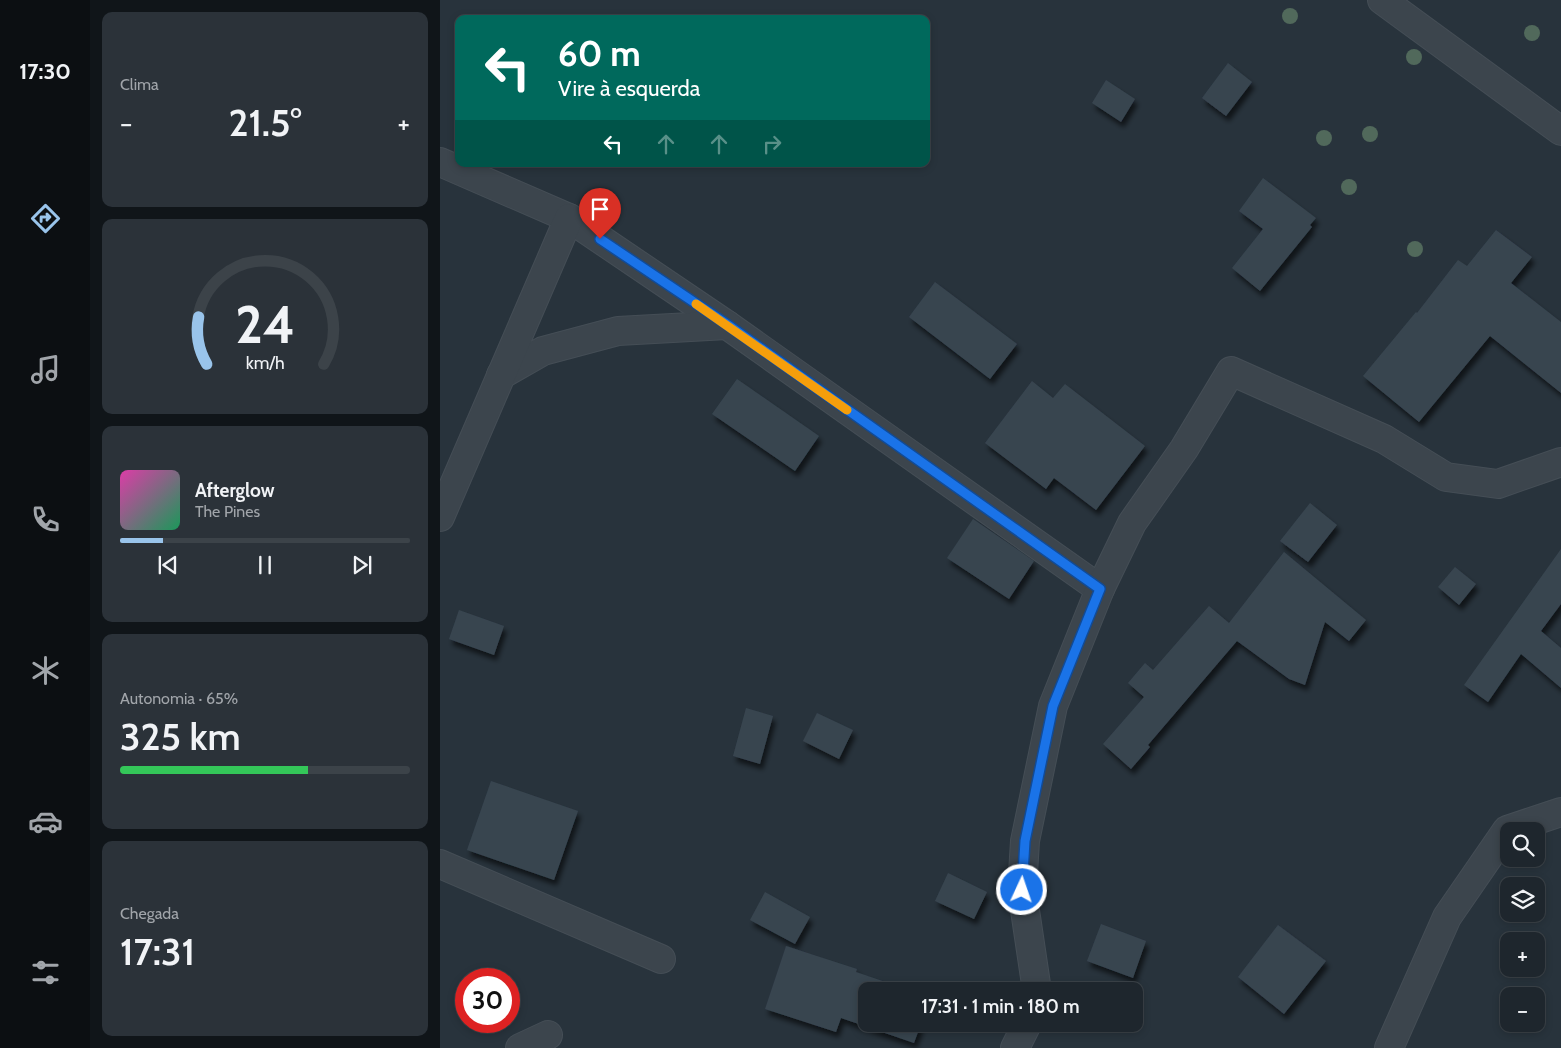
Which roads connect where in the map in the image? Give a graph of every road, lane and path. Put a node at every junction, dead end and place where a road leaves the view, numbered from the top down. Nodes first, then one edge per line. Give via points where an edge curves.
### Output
1 (1382, 0) edge
2 (1561, 132) edge
3 (440, 162) edge
4 (569, 218) junction
5 (728, 325) junction
6 (501, 375) junction
7 (1561, 462) edge
8 (440, 517) edge
9 (1100, 589) junction
10 (1561, 812) edge
11 (440, 864) edge
12 (661, 959) dead end
13 (1036, 982) edge
14 (1024, 1032) edge
15 (548, 1035) dead end
16 (520, 1048) edge
17 (1015, 1048) edge
18 (1389, 1048) edge

1 - 2 street
3 - 4 street
4 - 5 street
4 - 6 street
5 - 6 street via 618,331 543,352
5 - 9 street
6 - 8 street
7 - 9 street via 1498,484 1446,477 1384,439 1231,371 1184,449 1132,523
9 - 13 street via 1053,706 1025,841 1022,890
10 - 18 street via 1507,830 1447,917
11 - 12 street
14 - 17 street
15 - 16 street

